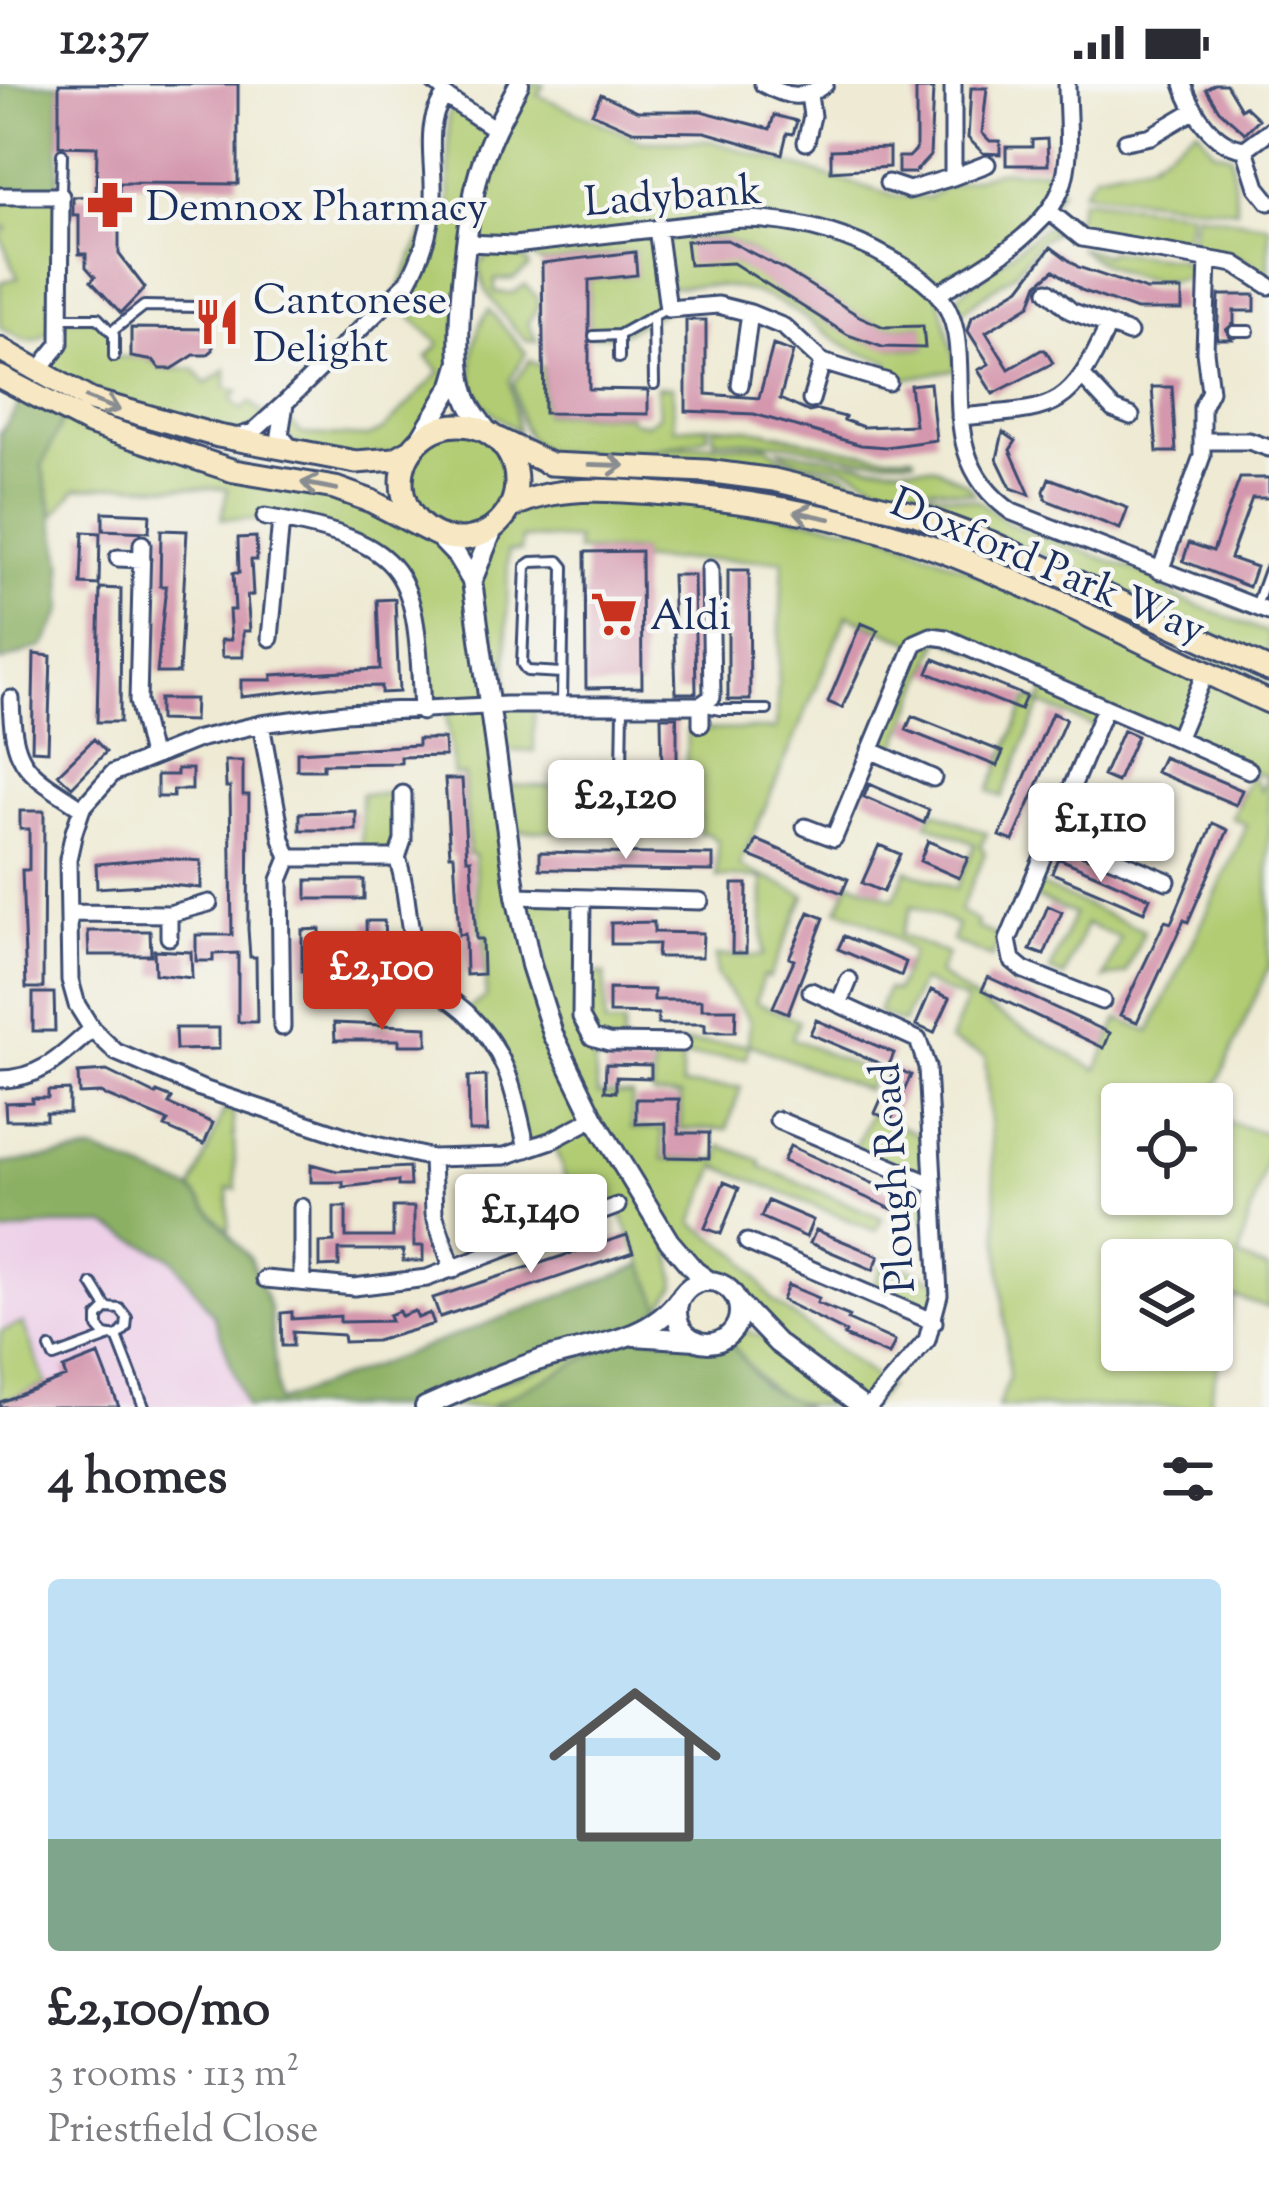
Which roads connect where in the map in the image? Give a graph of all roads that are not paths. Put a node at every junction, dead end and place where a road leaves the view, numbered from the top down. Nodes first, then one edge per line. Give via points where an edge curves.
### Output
1 (431, 84) edge
2 (519, 84) edge
3 (763, 84) edge
4 (826, 84) edge
5 (953, 84) edge
6 (1067, 84) edge
7 (1184, 84) edge
8 (809, 95) junction
9 (445, 96) junction
10 (1195, 110) junction
11 (495, 129) junction
12 (1269, 131) edge
13 (1126, 141) dead end
14 (806, 142) dead end
15 (1245, 149) junction
16 (62, 154) dead end
17 (986, 164) dead end
18 (953, 177) junction
19 (888, 183) dead end
20 (0, 196) edge
21 (61, 196) junction
22 (1269, 202) edge
23 (1049, 211) junction
24 (657, 228) junction
25 (466, 243) junction
26 (1208, 259) junction
27 (1269, 286) edge
28 (1048, 291) dead end
29 (938, 293) junction
30 (197, 307) dead end
31 (660, 313) junction
32 (750, 313) junction
33 (60, 318) junction
34 (1108, 326) junction
35 (1234, 331) dead end
36 (1250, 331) dead end
37 (111, 332) junction
38 (1129, 333) dead end
39 (620, 335) junction
40 (594, 336) dead end
41 (0, 350) edge
42 (461, 355) junction
43 (114, 357) dead end
44 (620, 358) dead end
45 (822, 362) junction
46 (38, 371) junction
47 (0, 377) edge
48 (1084, 377) junction
49 (888, 382) dead end
50 (654, 384) dead end
51 (740, 385) dead end
52 (811, 400) dead end
53 (286, 402) junction
54 (1131, 416) dead end
55 (960, 417) junction
56 (493, 436) junction
57 (230, 439) junction
58 (1202, 441) junction
59 (416, 444) junction
60 (1269, 448) edge
61 (295, 453) junction
62 (511, 507) junction
63 (493, 529) junction
64 (432, 533) junction
65 (118, 558) dead end
66 (710, 568) dead end
67 (1269, 570) edge
68 (1160, 571) junction
69 (472, 581) junction
70 (1262, 610) edge
71 (271, 638) dead end
72 (1269, 670) edge
73 (1205, 673) junction
74 (562, 674) junction
75 (1269, 702) edge
76 (700, 705) junction
77 (562, 706) junction
78 (623, 706) junction
79 (489, 708) junction
80 (1105, 708) junction
81 (8, 710) edge
82 (767, 710) dead end
83 (422, 712) junction
84 (261, 724) junction
85 (700, 724) dead end
86 (1177, 739) junction
87 (870, 750) junction
88 (151, 756) junction
89 (622, 769) dead end
90 (1249, 770) dead end
91 (933, 778) dead end
92 (403, 794) dead end
93 (82, 808) junction
94 (805, 827) dead end
95 (1054, 834) junction
96 (289, 858) junction
97 (397, 858) junction
98 (1167, 881) dead end
99 (516, 896) junction
100 (583, 898) junction
101 (700, 901) dead end
102 (208, 903) dead end
103 (69, 914) junction
104 (169, 914) junction
105 (169, 937) dead end
106 (368, 976) dead end
107 (428, 980) junction
108 (849, 980) dead end
109 (299, 986) dead end
110 (281, 987) junction
111 (811, 992) dead end
112 (370, 996) junction
113 (345, 999) dead end
114 (1102, 1001) dead end
115 (839, 1004) junction
116 (282, 1027) dead end
117 (92, 1029) junction
118 (682, 1043) dead end
119 (0, 1079) edge
120 (594, 1118) junction
121 (778, 1120) dead end
122 (527, 1149) junction
123 (432, 1158) junction
124 (933, 1184) junction
125 (617, 1206) dead end
126 (302, 1207) dead end
127 (669, 1240) junction
128 (747, 1242) dead end
129 (453, 1270) junction
130 (266, 1279) dead end
131 (709, 1281) junction
132 (302, 1282) junction
133 (92, 1284) dead end
134 (680, 1298) junction
135 (736, 1298) junction
136 (107, 1308) junction
137 (934, 1322) junction
138 (630, 1336) junction
139 (727, 1336) junction
140 (113, 1337) junction
141 (696, 1340) junction
142 (777, 1343) junction
143 (50, 1348) dead end
144 (145, 1407) edge
145 (425, 1407) edge
146 (866, 1407) edge

1 - 9 lane
2 - 11 street
3 - 8 street
4 - 8 street
5 - 18 street
6 - 23 street via 1064,180
7 - 10 street
8 - 14 street
9 - 11 street
9 - 53 street via 435,107 433,206 419,263 394,300
10 - 13 street
10 - 15 street via 1220,140
11 - 25 street
12 - 15 street
15 - 22 street
16 - 21 lane
17 - 18 street
18 - 19 street via 909,190
20 - 21 street
21 - 33 street
23 - 26 street via 1098,243
23 - 29 street
24 - 25 street, Ladybank
24 - 29 street, Ladybank via 775,219 840,234
24 - 31 street
25 - 42 street
26 - 27 street via 1235,263
26 - 58 street via 1212,332
28 - 34 street
29 - 55 street via 955,341
30 - 37 lane via 144,306
31 - 32 street via 718,305
31 - 39 lane
31 - 50 lane
32 - 45 street via 784,327
32 - 51 street
33 - 37 lane via 98,318
33 - 46 street via 60,344
34 - 38 street
34 - 48 street
35 - 36 lane
37 - 43 lane
39 - 40 lane
39 - 44 lane
41 - 46 main road, Doxford Park Way
42 - 56 street via 464,392
42 - 59 street via 453,385
45 - 49 street
45 - 52 street
46 -> 57 main road, Doxford Park Way via 111,407
64 -> 47 main road via 335,488 234,471 89,423
48 - 54 street via 1113,410
48 - 55 street via 1051,404
53 - 57 street via 253,432
53 - 61 street via 280,435
55 - 68 street via 973,474 996,501
56 - 59 main road, Doxford Park Way via 476,424 452,424
56 - 62 main road via 516,471
56 -> 72 main road, Doxford Park Way via 550,464 774,480 915,514
57 - 61 main road, Doxford Park Way
58 - 60 street
58 - 68 street
59 - 61 main road, Doxford Park Way via 379,462
59 - 64 main road via 402,490 412,516
62 - 63 main road
73 -> 62 main road, Doxford Park Way via 951,555 805,512 633,492 555,491
63 - 64 main road via 469,539
63 - 69 street
64 - 69 street
65 - 88 street via 142,551 138,701
66 - 76 street via 712,697
67 - 70 lane
68 - 70 street
69 - 79 street
71 - 83 street via 282,613 273,519 369,545 408,584
73 - 75 main road, Doxford Park Way
73 - 86 street
74 - 74 lane via 564,567 532,562 524,582 522,664
74 - 77 lane
76 - 78 street
76 - 82 lane
76 - 85 street
77 - 78 street
77 - 79 street
78 - 89 lane
79 - 83 street
79 - 99 street
80 - 86 street
80 - 87 street via 931,636 915,643
80 - 95 street
81 - 93 street via 26,768
83 - 84 street
84 - 88 street
84 - 96 street
86 - 90 street
87 - 91 street
87 - 94 street via 834,838
88 - 93 street via 112,773
92 - 97 street
93 - 103 street via 68,859
95 - 98 street
95 - 114 street via 1008,940 1012,960
96 - 97 street
96 - 110 street via 280,880
97 - 107 street via 404,910
99 - 100 street
99 - 120 street via 553,1034
100 - 101 street
100 - 118 street via 581,1018 592,1037
102 - 104 street
103 - 104 street
103 - 117 street via 70,980
104 - 105 street
106 - 112 street
107 - 112 street
107 - 122 street via 493,1041
108 - 115 street
109 - 110 street
110 - 116 street
111 - 115 street, Plough Road
112 - 113 street
115 - 124 street, Plough Road via 918,1040 927,1067
117 - 119 street via 46,1070
117 - 123 street via 116,1052 200,1088
120 - 122 street
120 - 127 street
121 - 124 street
122 - 123 street
123 - 129 street via 434,1214
124 - 137 street, Plough Road via 940,1295
125 - 129 street
126 - 132 street
127 - 131 street
127 - 134 street
128 - 137 street
129 - 132 street via 354,1287
130 - 132 street
131 - 134 street
131 - 135 street
133 - 136 lane
134 - 138 street
134 - 141 street via 681,1328
135 - 139 street via 738,1318
135 - 142 street
136 - 140 lane via 98,1322
136 - 140 lane via 127,1318
137 - 146 street, Plough Road
138 - 141 street
138 - 145 street via 538,1361
139 - 141 street
139 - 142 street
140 - 143 lane via 54,1358
140 - 144 lane
142 - 146 street

